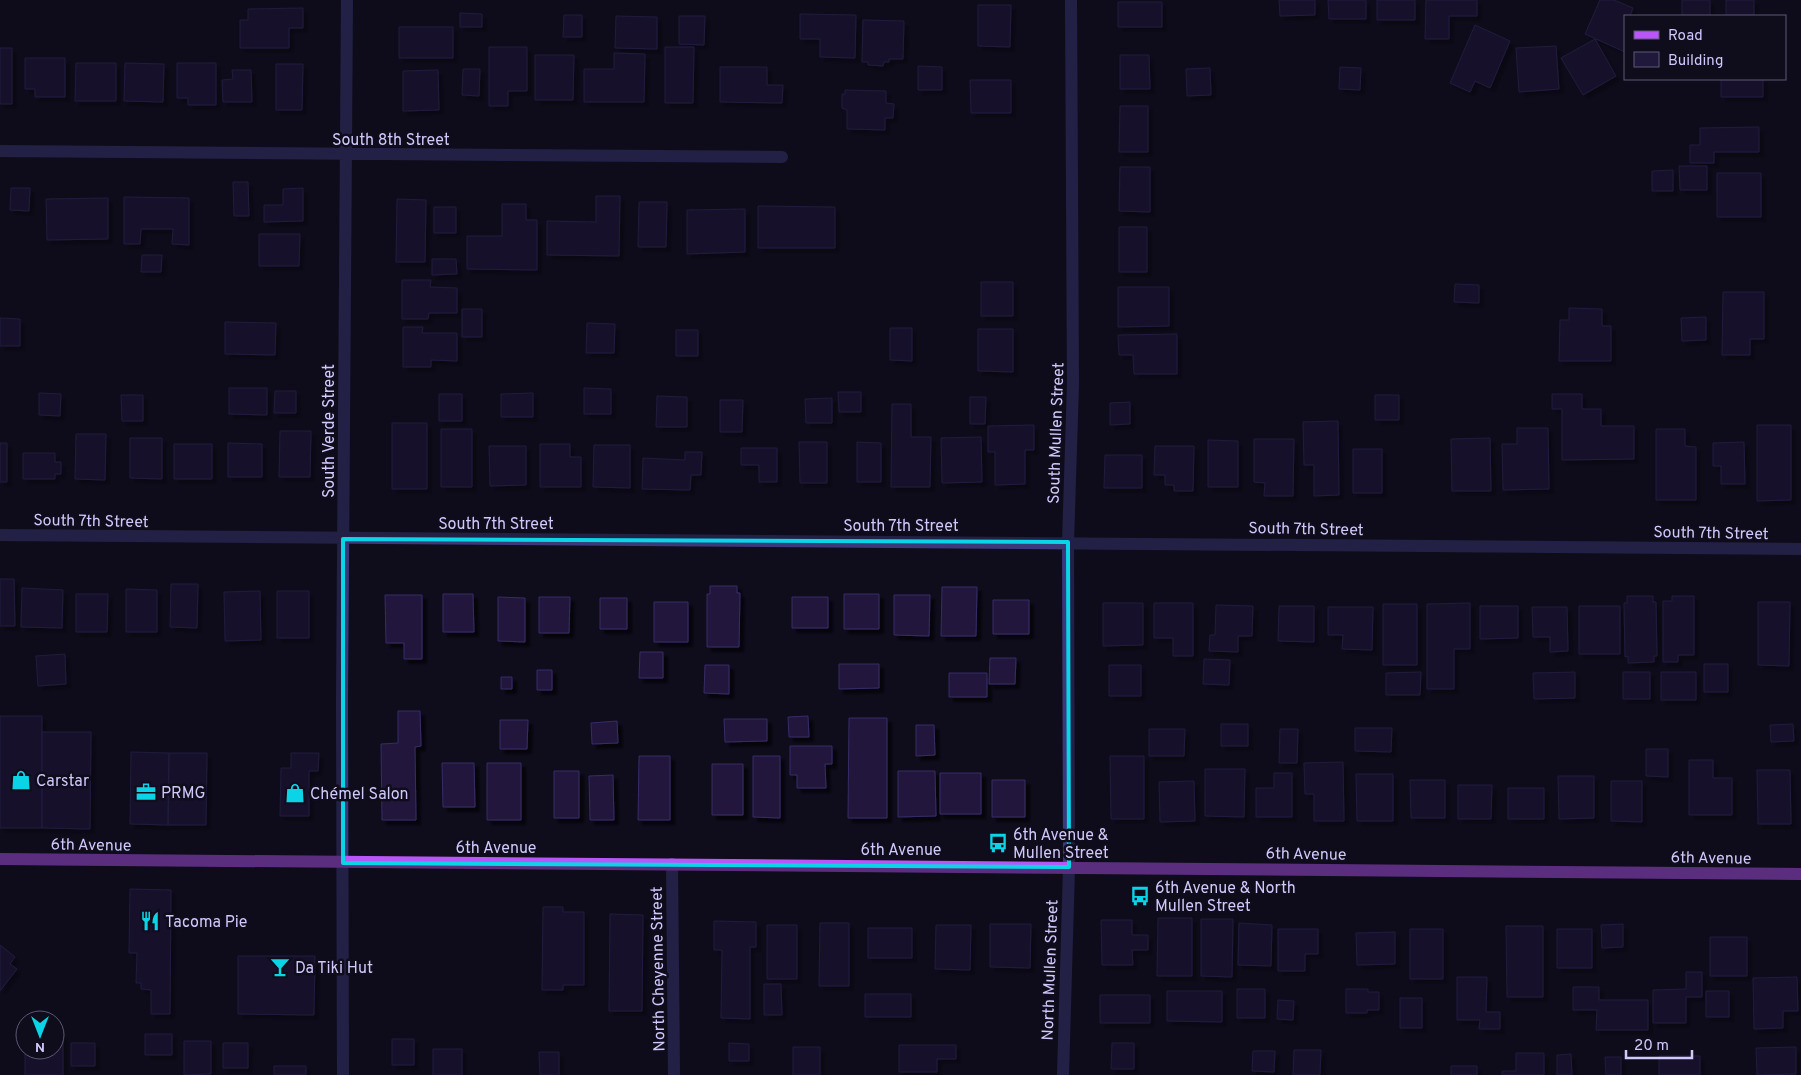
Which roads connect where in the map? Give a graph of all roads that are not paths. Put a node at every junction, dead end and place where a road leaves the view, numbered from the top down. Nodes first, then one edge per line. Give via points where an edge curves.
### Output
1 (346, 0) edge
2 (1072, 0) edge
3 (0, 151) edge
4 (345, 155) junction
5 (782, 157) dead end
6 (0, 535) edge
7 (343, 539) junction
8 (1068, 542) junction
9 (1801, 550) edge
10 (0, 859) edge
11 (342, 863) junction
12 (672, 864) junction
13 (1070, 866) junction
14 (1801, 874) edge
15 (343, 1075) edge
16 (674, 1075) edge
17 (1063, 1075) edge

1 - 4 street, South Verde Street
2 - 8 street, South Mullen Street via 1074,384
3 - 4 street, South 8th Street
4 - 5 street, South 8th Street
4 - 7 street, South Verde Street
6 - 7 street, South 7th Street
7 - 8 street, South 7th Street
7 - 11 street, South Verde Street
8 - 9 street, South 7th Street
8 - 13 street, South Mullen Street
10 - 11 main road, 6th Avenue
11 - 12 main road, 6th Avenue
11 - 15 street, South Verde Street
12 - 13 main road, 6th Avenue
12 - 16 street, North Cheyenne Street
13 - 14 main road, 6th Avenue
13 - 17 street, North Mullen Street

